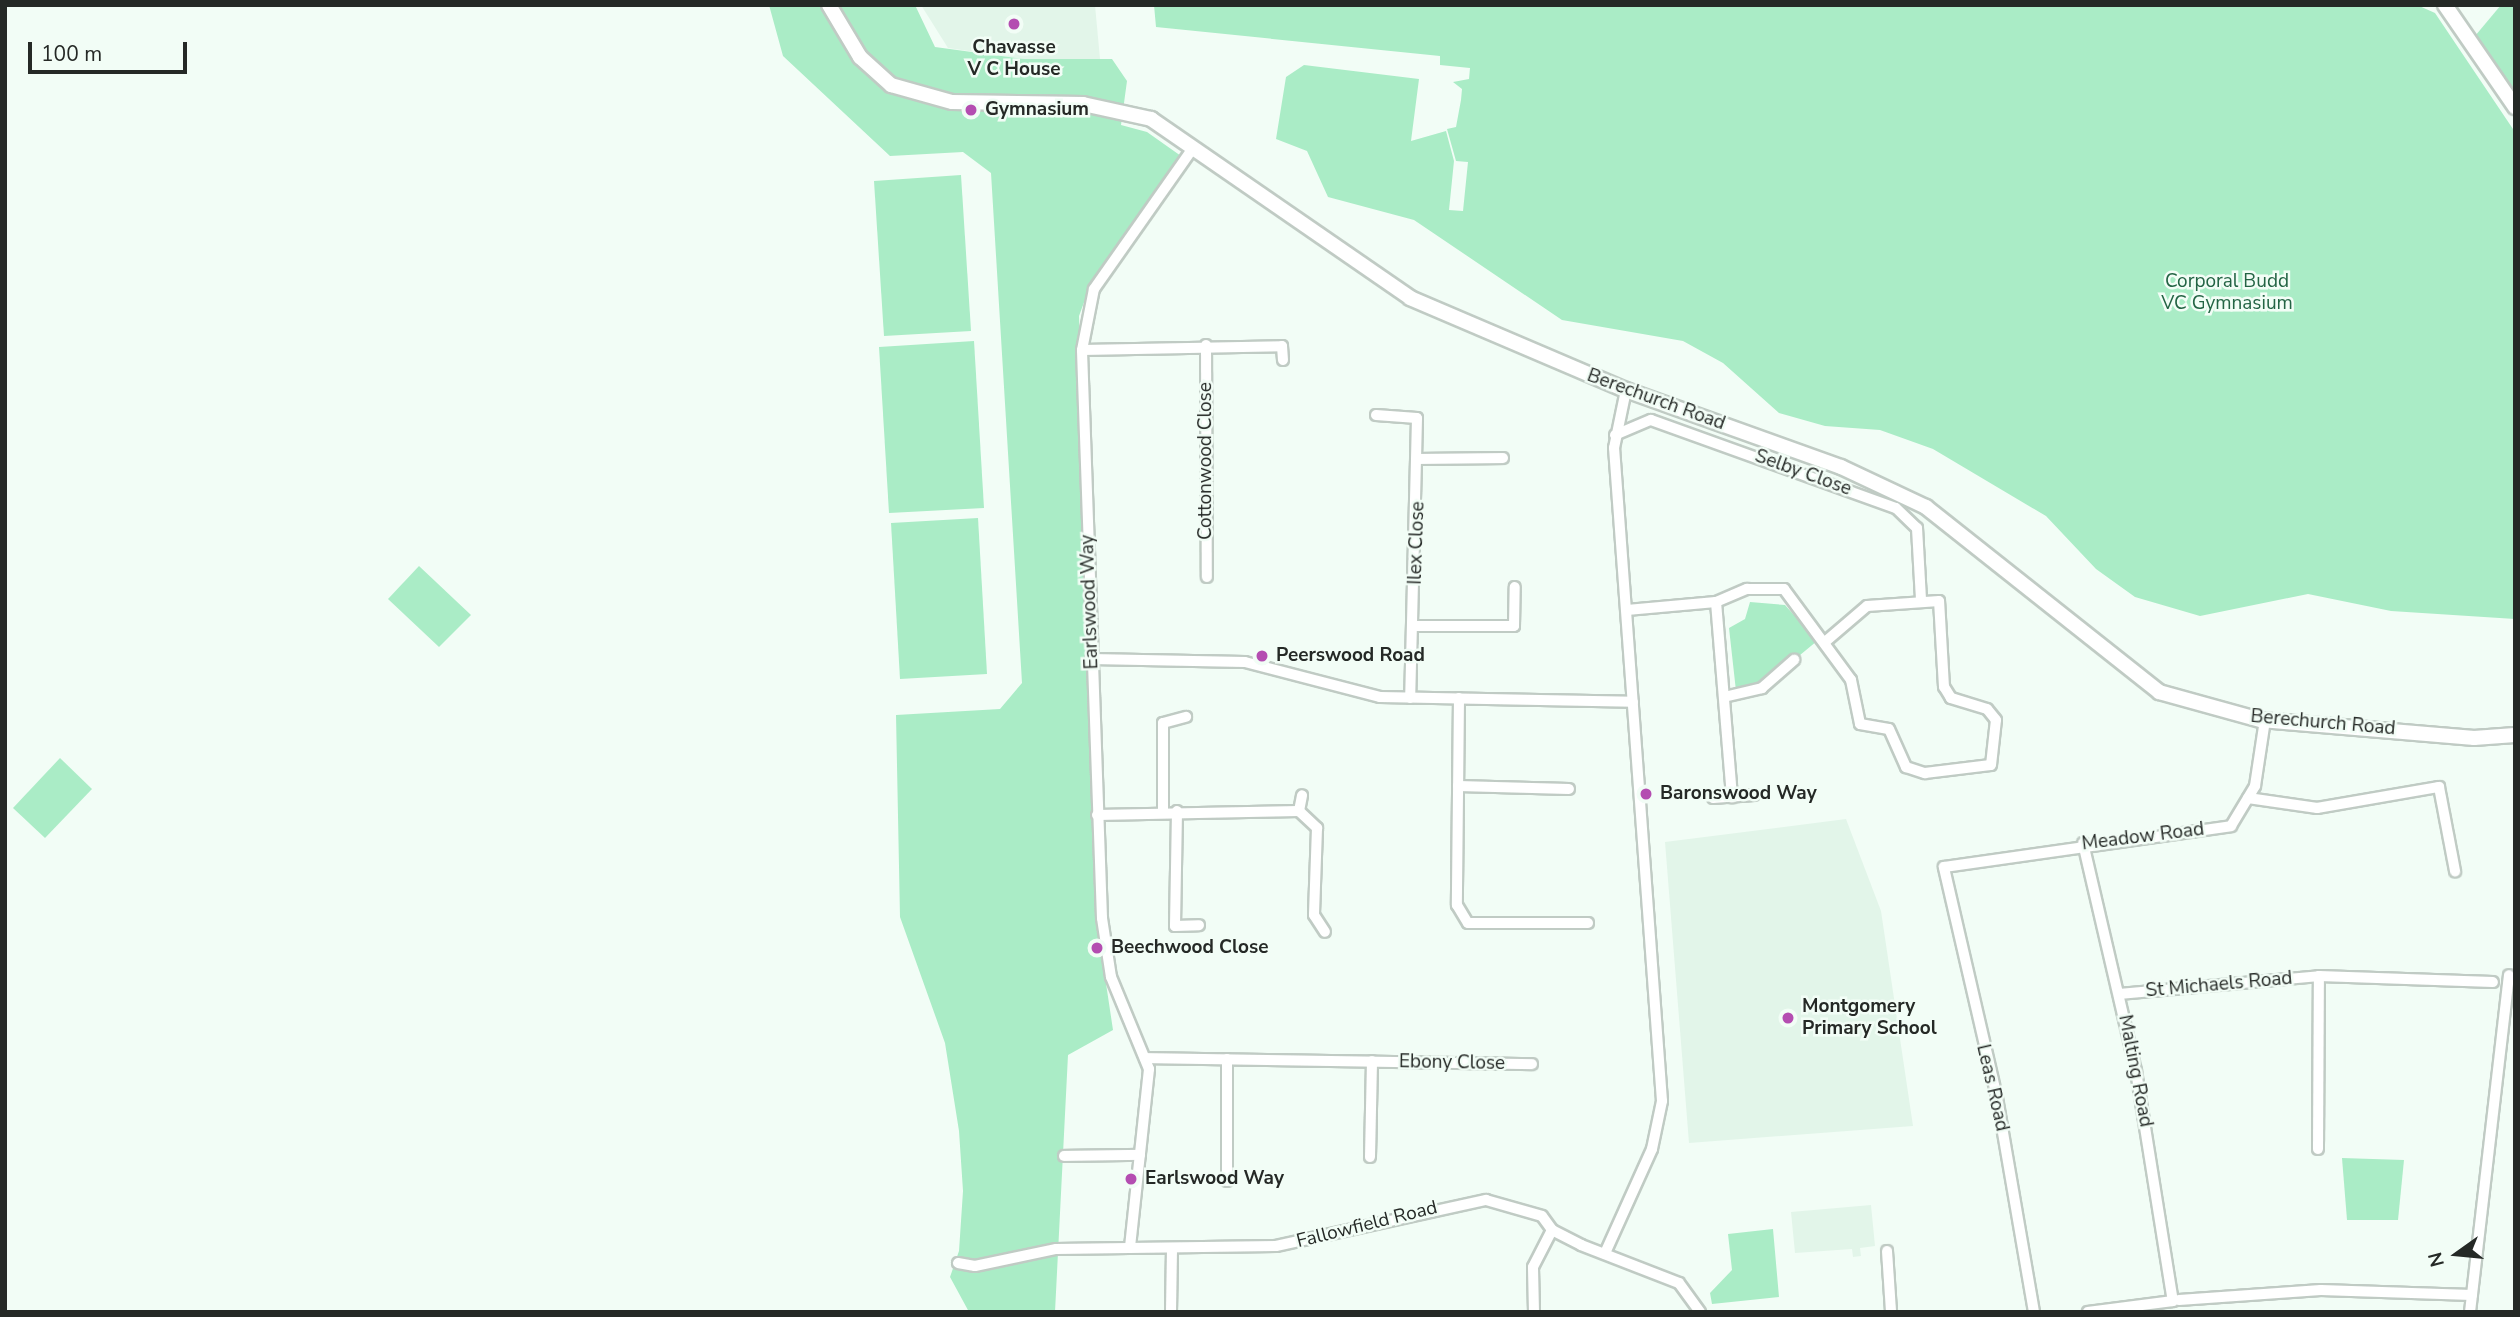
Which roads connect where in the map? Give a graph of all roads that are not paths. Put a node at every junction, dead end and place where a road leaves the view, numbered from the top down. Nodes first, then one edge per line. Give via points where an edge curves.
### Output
1 (830, 5) edge
2 (2445, 5) edge
3 (2515, 107) edge
4 (1193, 148) junction
5 (1206, 345) junction
6 (1082, 350) junction
7 (1283, 360) dead end
8 (1626, 390) junction
9 (1376, 415) dead end
10 (1615, 435) junction
11 (1420, 458) junction
12 (1503, 458) dead end
13 (1207, 577) dead end
14 (1515, 587) dead end
15 (1921, 600) junction
16 (1716, 602) junction
17 (1627, 610) junction
18 (1414, 626) junction
19 (1825, 642) junction
20 (1091, 659) junction
21 (1794, 660) dead end
22 (1724, 697) junction
23 (1410, 698) junction
24 (1459, 698) junction
25 (1633, 702) junction
26 (1186, 717) dead end
27 (2265, 720) junction
28 (2515, 736) edge
29 (1458, 786) junction
30 (1569, 789) dead end
31 (1302, 795) dead end
32 (1754, 795) dead end
33 (1732, 797) junction
34 (2248, 798) junction
35 (1713, 799) dead end
36 (1163, 810) junction
37 (1177, 811) junction
38 (1299, 811) junction
39 (1097, 815) junction
40 (2083, 843) junction
41 (1944, 867) joint
42 (2455, 871) dead end
43 (1588, 923) dead end
44 (1199, 925) dead end
45 (1325, 932) dead end
46 (2509, 975) dead end
47 (2319, 976) junction
48 (2493, 982) dead end
49 (2119, 994) junction
50 (1145, 1058) junction
51 (1227, 1059) junction
52 (1372, 1061) junction
53 (1532, 1065) dead end
54 (2318, 1149) dead end
55 (1140, 1155) junction
56 (1064, 1156) dead end
57 (1370, 1157) dead end
58 (1227, 1181) dead end
59 (1552, 1230) junction
60 (1130, 1247) junction
61 (1172, 1248) junction
62 (1606, 1251) junction
63 (1887, 1251) dead end
64 (958, 1263) dead end
65 (2472, 1295) junction
66 (2197, 1299) junction
67 (2176, 1301) junction
68 (1171, 1312) edge
69 (1534, 1312) edge
70 (1700, 1312) edge
71 (1891, 1312) edge
72 (2034, 1312) edge
73 (2088, 1312) edge
74 (2200, 1312) edge
75 (2470, 1312) edge

1 - 4 street, Berechurch Road via 860,57 891,85 921,97 1120,109 1151,119
2 - 3 street
4 - 6 street, Earlswood Way via 1094,289
4 - 8 street, Berechurch Road via 1410,298
5 - 6 street
5 - 7 street via 1282,346
5 - 13 street, Cottonwood Close
6 - 20 street, Earlswood Way
8 - 10 street
8 - 27 street, Berechurch Road via 1841,467 1926,507 1978,543 2139,681 2194,705
9 - 11 street, Ilex Close via 1417,418
10 - 15 street, Selby Close via 1651,421 1896,508 1917,528
10 - 17 street
11 - 12 street
11 - 18 street, Ilex Close
14 - 18 street via 1514,626
15 - 19 street via 1867,607
15 - 19 street via 1939,601 1944,613 1941,660 1951,698 1987,709 1996,720 1991,765 1925,773 1906,767 1889,729 1860,724 1851,680
16 - 17 street
16 - 19 street via 1747,589 1784,589
16 - 22 street
17 - 25 street
18 - 23 street, Ilex Close
20 - 23 street via 1245,662 1357,693
20 - 39 street, Earlswood Way
21 - 22 street via 1762,688
22 - 33 street
23 - 24 street
24 - 25 street
24 - 29 street
25 - 62 street via 1662,1101 1649,1154
26 - 36 street via 1163,723
27 - 28 street, Berechurch Road via 2474,738
27 - 34 street, Meadow Road
29 - 30 street
29 - 43 street via 1457,905 1468,923
31 - 38 street
32 - 33 street
33 - 35 street
34 - 40 street, Meadow Road via 2231,826
34 - 42 street via 2316,808 2439,787
36 - 37 street
36 - 39 street
37 - 38 street
37 - 44 street via 1175,926
38 - 45 street via 1317,828 1314,915
39 - 50 street, Earlswood Way via 1111,977
40 - 41 street, Meadow Road
40 - 49 street, Malting Road
41 - 72 street, Leas Road via 1965,981 1996,1093
46 - 65 street
47 - 48 street, St Michaels Road
47 - 49 street, St Michaels Road
47 - 54 street, St Michaels Road
49 - 67 street, Malting Road
50 - 51 street, Ebony Close
50 - 55 street, Earlswood Way
51 - 52 street, Ebony Close
51 - 58 street
52 - 53 street, Ebony Close
52 - 57 street, Ebony Close
55 - 56 street via 1095,1151 1091,1157
55 - 60 street, Earlswood Way
59 - 61 street, Fallowfield Road via 1542,1216 1522,1209 1467,1201 1322,1240
59 - 62 street, Fallowfield Road
59 - 69 street via 1533,1267
60 - 61 street, Fallowfield Road
60 - 64 street, Fallowfield Road via 1056,1249 975,1266
61 - 68 street
62 - 70 street, Fallowfield Road via 1679,1283
63 - 71 street
65 - 66 street via 2321,1290
65 - 75 street
66 - 67 street
66 - 74 street
67 - 73 street

